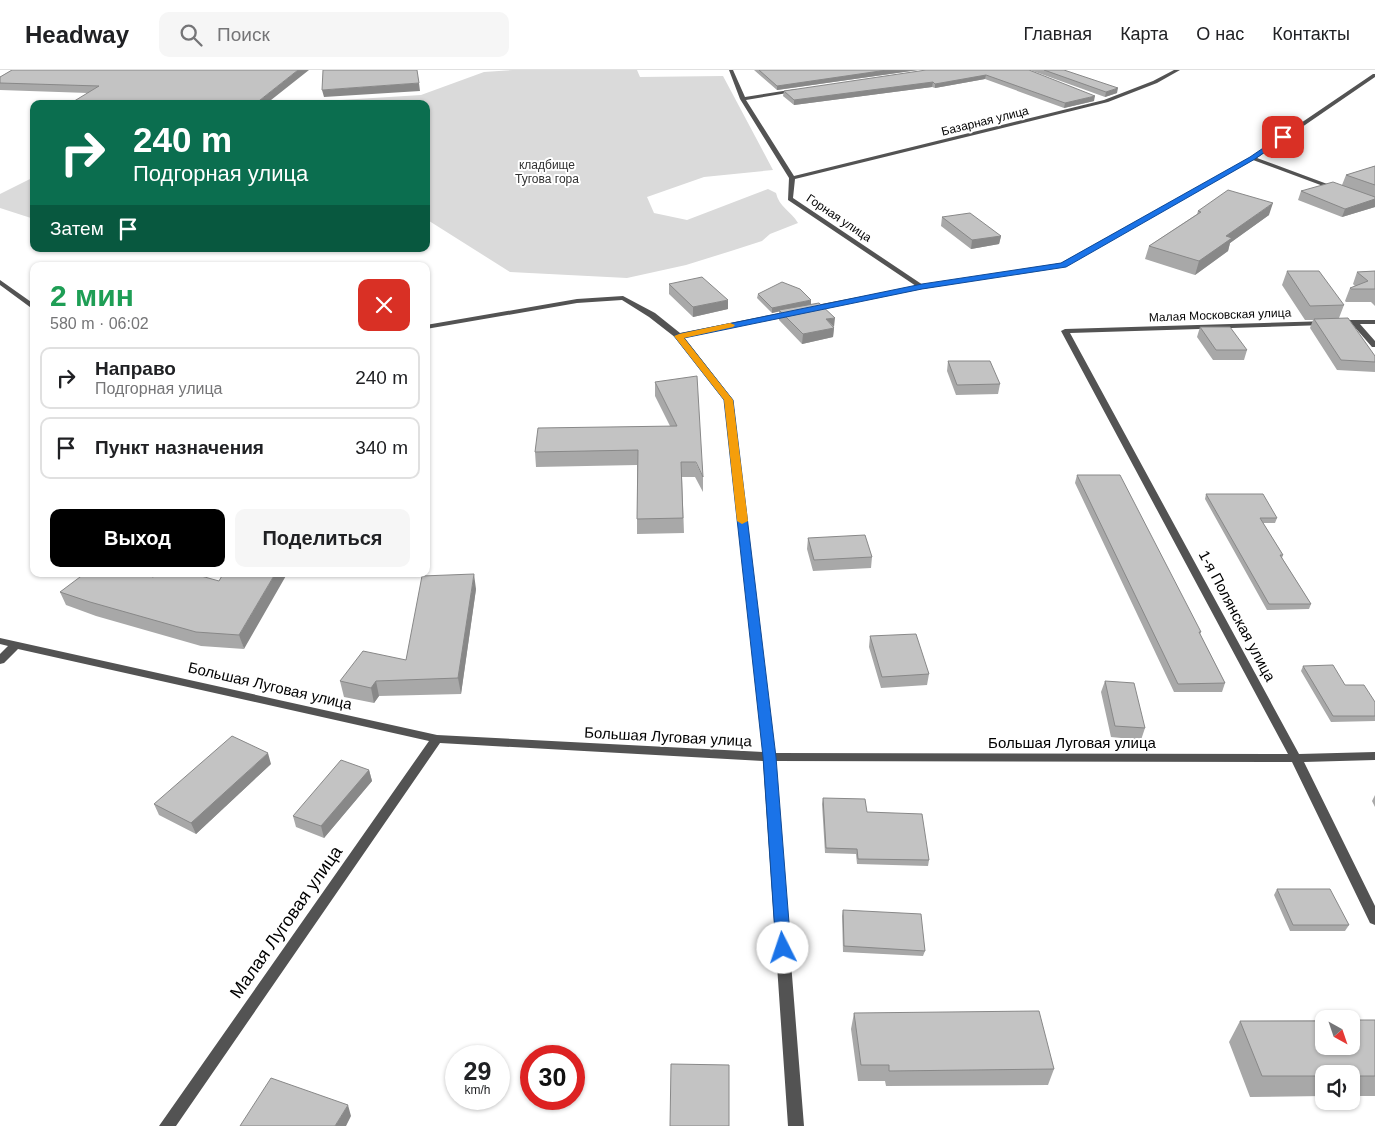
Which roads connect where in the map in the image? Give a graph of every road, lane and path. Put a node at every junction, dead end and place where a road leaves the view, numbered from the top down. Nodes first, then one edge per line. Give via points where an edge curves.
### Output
1 (731, 70) edge
2 (1178, 70) edge
3 (1375, 75) edge
4 (802, 90) edge
5 (1097, 98) edge
6 (743, 99) junction
7 (1106, 101) junction
8 (1253, 158) junction
9 (792, 178) junction
10 (1340, 190) edge
11 (0, 282) edge
12 (922, 286) junction
13 (30, 305) edge
14 (803, 311) edge
15 (793, 313) edge
16 (1354, 322) junction
17 (1375, 322) edge
18 (430, 326) edge
19 (1065, 331) joint
20 (679, 336) junction
21 (1375, 345) edge
22 (0, 641) edge
23 (16, 645) junction
24 (0, 660) edge
25 (437, 739) junction
26 (1375, 756) edge
27 (769, 757) junction
28 (1296, 758) junction
29 (1375, 919) edge
30 (167, 1126) edge
31 (796, 1126) edge

1 - 6 street, Горная улица
2 - 7 street, Базарная улица
3 - 8 street
4 - 6 street
5 - 7 street
6 - 9 street, Горная улица
7 - 9 street, Базарная улица
8 - 10 street
8 - 12 street via 1063,265
9 - 12 street, Горная улица via 790,199
11 - 13 street
12 - 14 street
15 - 20 street
16 - 17 street, Малая Московская улица
16 - 19 street, Малая Московская улица
16 - 21 street
18 - 20 street via 577,301 623,298
19 - 28 street, 1-я Полянская улица
20 - 27 street via 728,400
22 - 23 street, Большая Луговая улица
23 - 24 street
23 - 25 street, Большая Луговая улица
25 - 27 street, Большая Луговая улица
25 - 30 street, Малая Луговая улица
26 - 28 street, Большая Луговая улица
27 - 28 street, Большая Луговая улица
27 - 31 street
28 - 29 street, 1-я Полянская улица

